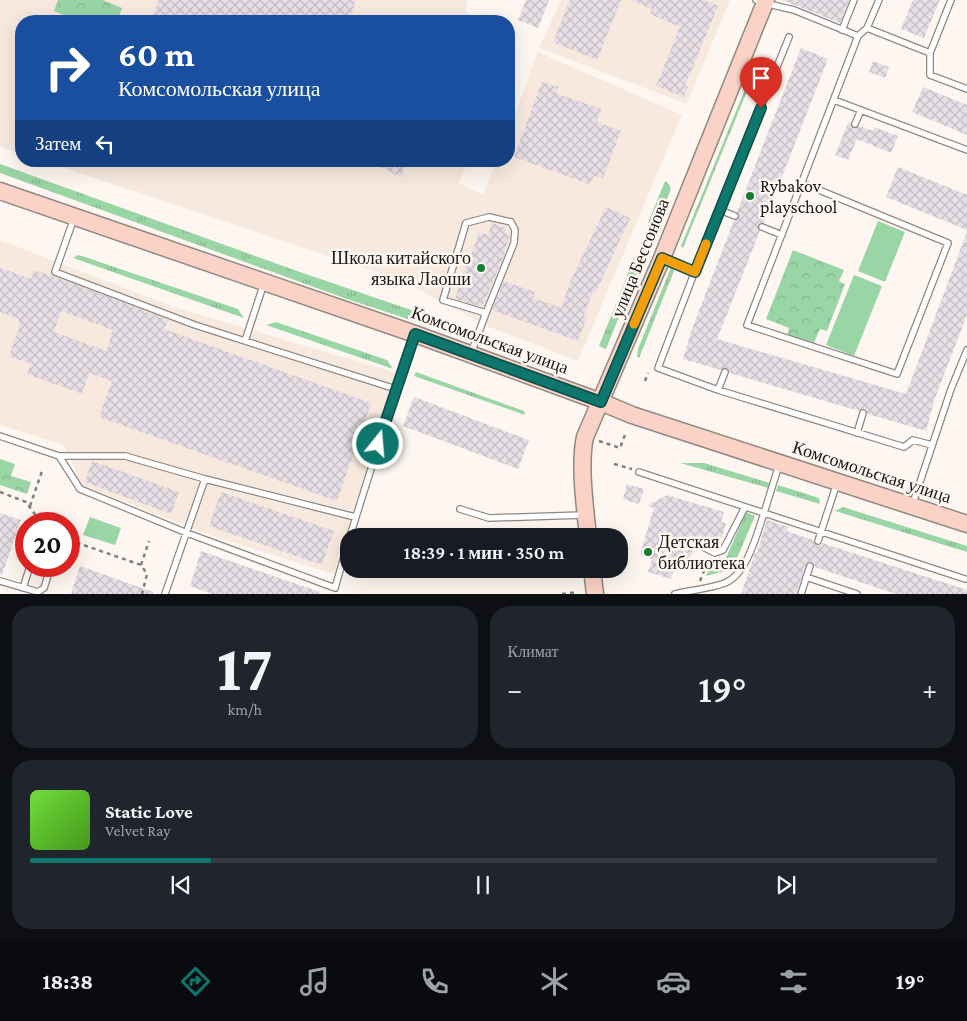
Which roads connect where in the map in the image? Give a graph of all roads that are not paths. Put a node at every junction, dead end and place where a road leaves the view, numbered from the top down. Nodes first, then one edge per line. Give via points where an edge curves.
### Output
1 (854, 0) edge
2 (879, 0) edge
3 (951, 0) edge
4 (762, 1) edge
5 (867, 28) junction
6 (842, 30) junction
7 (858, 36) junction
8 (789, 38) dead end
9 (930, 53) junction
10 (736, 72) junction
11 (967, 89) edge
12 (767, 91) junction
13 (834, 100) junction
14 (861, 110) junction
15 (855, 124) dead end
16 (967, 150) edge
17 (802, 183) junction
18 (0, 191) edge
19 (720, 210) junction
20 (736, 216) dead end
21 (74, 218) junction
22 (762, 227) dead end
23 (782, 235) junction
24 (662, 258) junction
25 (695, 272) junction
26 (264, 283) junction
27 (486, 313) junction
28 (415, 334) junction
29 (245, 341) junction
30 (967, 350) edge
31 (470, 355) junction
32 (725, 372) dead end
33 (396, 389) junction
34 (718, 390) junction
35 (601, 402) junction
36 (863, 413) dead end
37 (857, 433) junction
38 (0, 436) edge
39 (932, 446) junction
40 (58, 456) junction
41 (780, 463) junction
42 (639, 472) road end
43 (205, 479) junction
44 (838, 482) junction
45 (745, 506) junction
46 (912, 506) junction
47 (460, 509) dead end
48 (764, 513) junction
49 (586, 514) junction
50 (355, 517) junction
51 (967, 524) edge
52 (352, 528) edge
53 (587, 528) edge
54 (821, 532) junction
55 (186, 533) junction
56 (818, 542) dead end
57 (705, 548) dead end
58 (810, 566) dead end
59 (340, 570) edge
60 (26, 577) edge
61 (48, 577) edge
62 (806, 577) junction
63 (593, 578) edge
64 (966, 579) dead end
65 (0, 581) edge
66 (23, 588) junction
67 (166, 594) edge
68 (595, 594) edge
69 (675, 594) edge
70 (801, 594) edge
71 (858, 594) edge

1 - 6 lane
2 - 5 lane
3 - 9 lane
4 - 6 lane
4 - 10 main road, улица Бессонова
5 - 7 lane
5 - 9 lane
6 - 7 lane
7 - 13 lane
8 - 12 lane
9 - 11 lane via 930,75
10 - 12 lane
10 - 24 main road, улица Бессонова
12 - 19 lane
13 - 14 lane
13 - 17 lane
14 - 15 lane
14 - 16 lane
17 - 23 lane
17 - 23 lane via 948,243 897,374 748,325
18 - 21 main road, Комсомольская улица
19 - 20 lane
19 - 25 lane
21 - 26 main road, Комсомольская улица
21 - 29 lane via 56,272 194,326
22 - 23 lane
24 - 25 lane
24 - 35 main road, улица Бессонова
25 - 34 lane via 658,368
26 - 28 main road, Комсомольская улица
26 - 29 lane
27 - 27 lane via 443,300 466,223 489,217 511,222 515,230 514,243
27 - 31 lane
28 - 31 main road, Комсомольская улица
28 - 33 lane
29 - 33 lane
30 - 39 lane via 950,389
31 - 35 main road, Комсомольская улица
32 - 34 lane
33 - 50 lane
34 - 37 lane
35 - 41 main road, Комсомольская улица
35 - 49 main road, улица Бессонова via 583,448
36 - 37 lane
37 - 39 lane via 904,447 913,440
38 - 40 lane
39 - 46 lane
40 - 43 lane via 125,456
40 - 55 lane via 80,489
41 - 44 main road, Комсомольская улица
41 - 48 lane
42 - 45 lane
43 - 50 lane
43 - 55 lane
44 - 46 main road, Комсомольская улица
44 - 54 lane
45 - 48 lane
45 - 57 lane via 724,550 715,553
46 - 51 main road, Комсомольская улица
47 - 49 lane via 489,518
48 - 54 lane
48 - 69 lane via 752,546 735,576 725,582
49 - 53 main road, улица Бессонова
50 - 52 lane
54 - 56 lane
54 - 64 lane
55 - 59 lane via 335,588
55 - 67 lane
58 - 62 lane
60 - 66 lane
61 - 66 lane via 40,591
62 - 70 lane
62 - 71 lane
63 - 68 main road
65 - 66 lane

